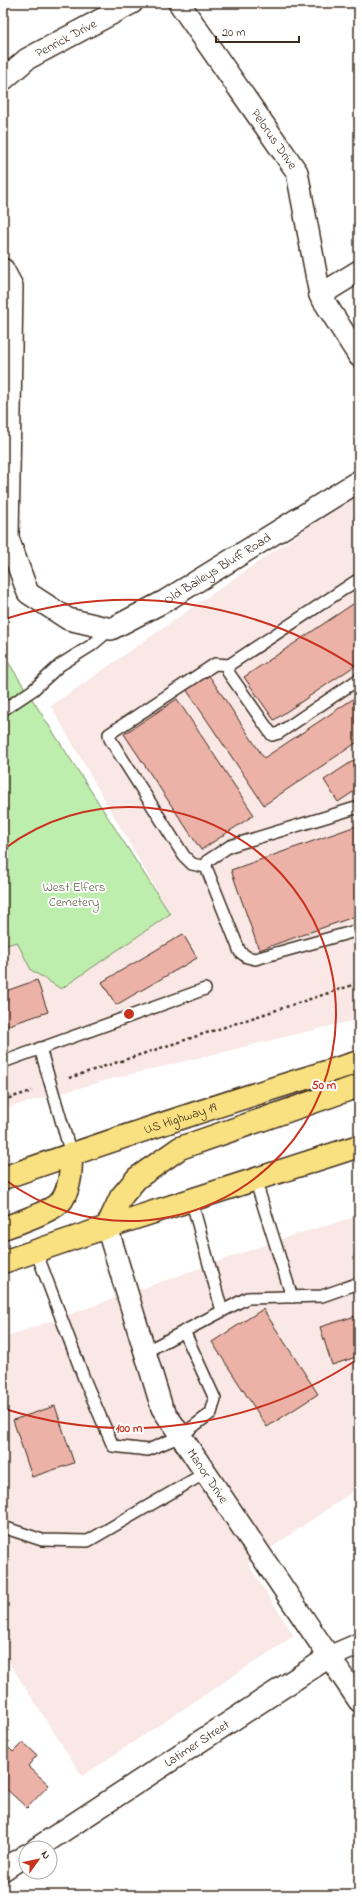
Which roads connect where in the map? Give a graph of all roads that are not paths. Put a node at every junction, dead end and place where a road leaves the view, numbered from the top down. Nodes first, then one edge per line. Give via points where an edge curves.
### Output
1 (132, 3) edge
2 (179, 3) edge
3 (3, 80) edge
4 (3, 269) edge
5 (359, 271) edge
6 (320, 295) junction
7 (359, 356) edge
8 (359, 481) edge
9 (359, 579) edge
10 (111, 629) junction
11 (229, 665) junction
12 (359, 679) edge
13 (3, 710) edge
14 (359, 807) edge
15 (206, 867) junction
16 (359, 930) edge
17 (205, 989) dead end
18 (40, 1048) junction
19 (3, 1062) edge
20 (359, 1062) edge
21 (359, 1086) edge
22 (359, 1146) edge
23 (71, 1154) junction
24 (3, 1178) edge
25 (255, 1179) junction
26 (191, 1200) junction
27 (107, 1227) junction
28 (3, 1228) edge
29 (36, 1251) junction
30 (3, 1262) edge
31 (359, 1283) edge
32 (292, 1297) junction
33 (222, 1311) junction
34 (184, 1331) junction
35 (145, 1352) junction
36 (181, 1436) junction
37 (205, 1473) junction
38 (3, 1527) edge
39 (359, 1644) edge
40 (329, 1657) junction
41 (359, 1701) edge
42 (49, 1840) edge
43 (18, 1860) edge
44 (3, 1870) edge

1 - 3 street, Penrick Drive via 27,59
2 - 6 street, Pelorus Drive via 297,172
4 - 10 street via 12,286 8,538 28,593 68,619
5 - 6 street
6 - 7 street, Pelorus Drive
8 - 10 street, Old Baileys Bluff Road via 165,601
9 - 11 lane
10 - 13 lane
11 - 12 lane via 228,672 272,735 279,733
11 - 15 lane via 215,664 109,734 184,856 192,864
14 - 15 lane via 230,846 207,861
15 - 16 lane via 240,952 247,957 255,959
17 - 18 lane
18 - 19 lane
18 - 23 lane
20 - 23 highway, US Highway 19
21 - 27 highway via 180,1148 137,1178 121,1197
22 - 25 highway
23 - 24 highway, US Highway 19
23 - 28 highway via 70,1178 61,1201 31,1218
25 - 26 highway
25 - 32 lane
26 - 27 highway
26 - 33 lane
27 - 29 highway
27 - 35 street, Manor Drive
29 - 30 highway
29 - 36 lane via 85,1382 113,1446 148,1450
31 - 32 lane via 322,1296
32 - 33 lane via 247,1298
33 - 34 lane
34 - 35 lane
34 - 36 lane via 215,1399 211,1413
35 - 36 street, Manor Drive via 162,1408
36 - 37 street, Manor Drive
37 - 38 lane via 88,1541 42,1540
37 - 40 street, Manor Drive
39 - 40 street, Latimer Street
40 - 41 street, Manor Drive
40 - 42 street, Latimer Street
43 - 44 street

